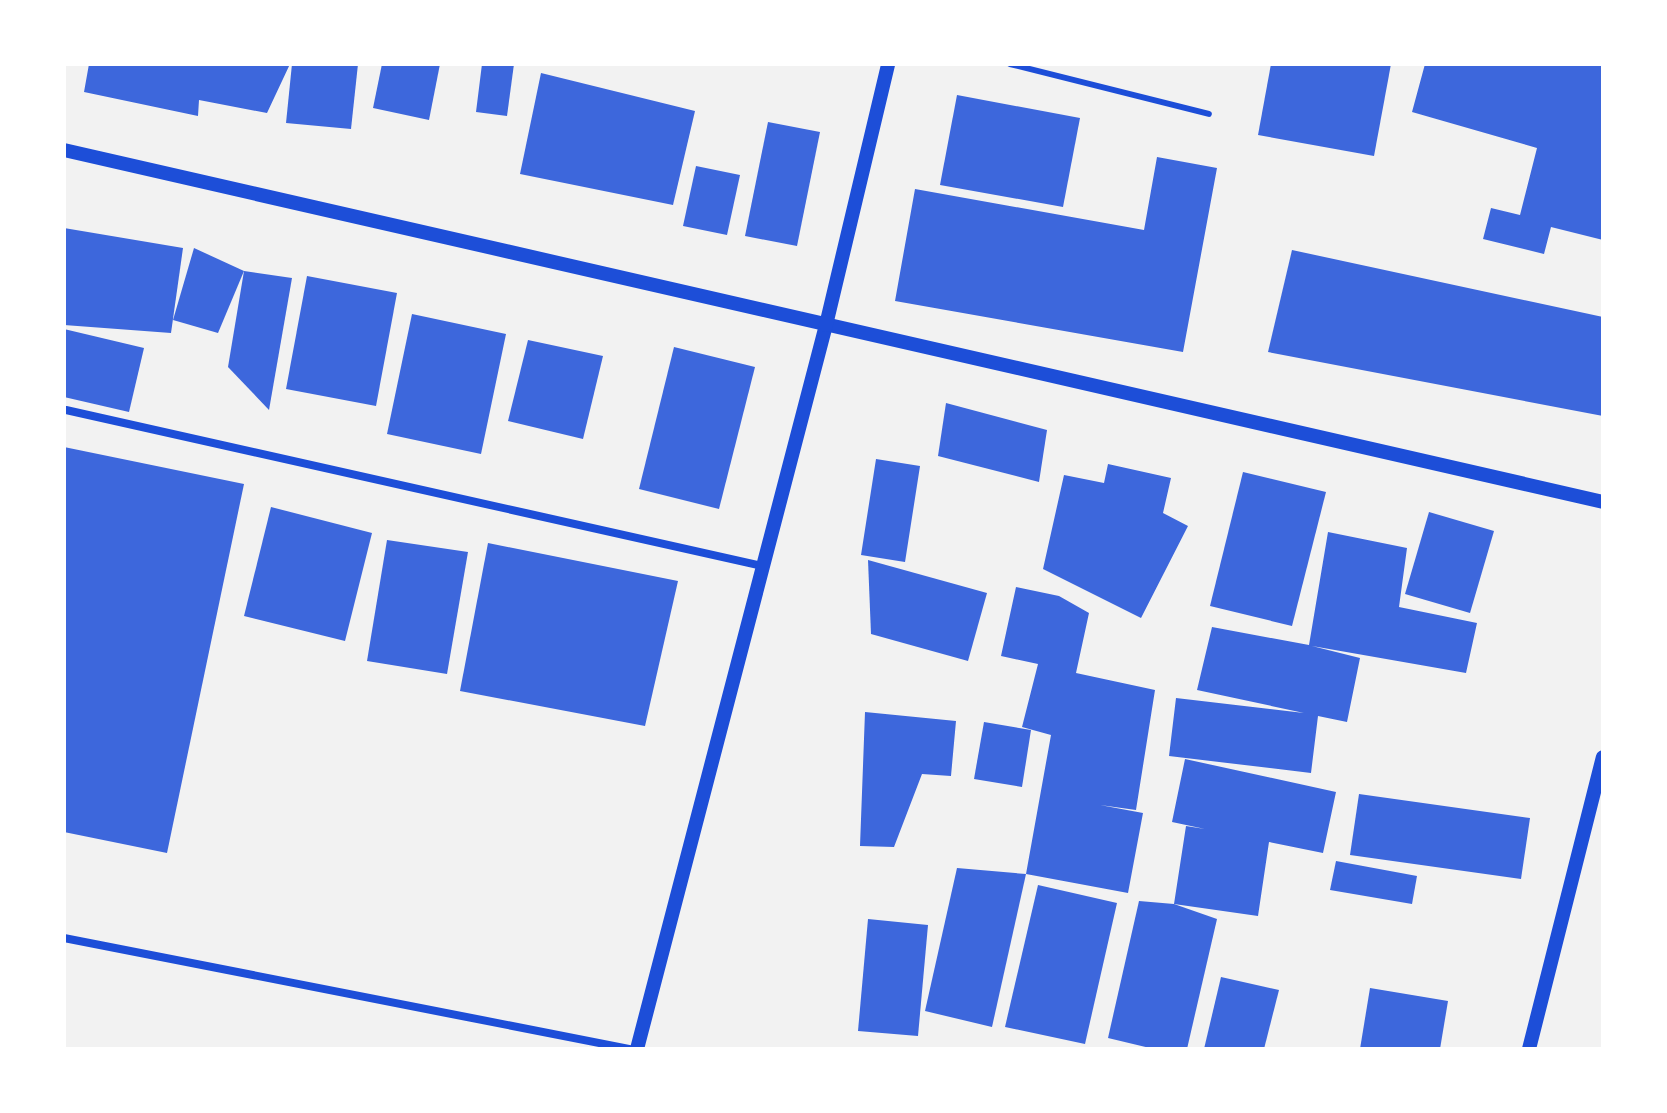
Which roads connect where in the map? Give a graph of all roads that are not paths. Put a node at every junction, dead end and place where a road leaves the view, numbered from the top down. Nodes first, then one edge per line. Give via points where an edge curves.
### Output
1 (888, 64) edge
2 (1010, 64) edge
3 (1209, 114) dead end
4 (64, 150) edge
5 (826, 325) junction
6 (66, 410) edge
7 (1603, 502) edge
8 (762, 566) junction
9 (1603, 757) edge
10 (64, 938) edge
11 (630, 1049) edge
12 (637, 1049) edge
13 (1529, 1049) edge

1 - 5 street
2 - 3 lane
4 - 5 street
5 - 7 street
5 - 8 street
6 - 8 street
8 - 12 street
9 - 13 street
10 - 11 street

